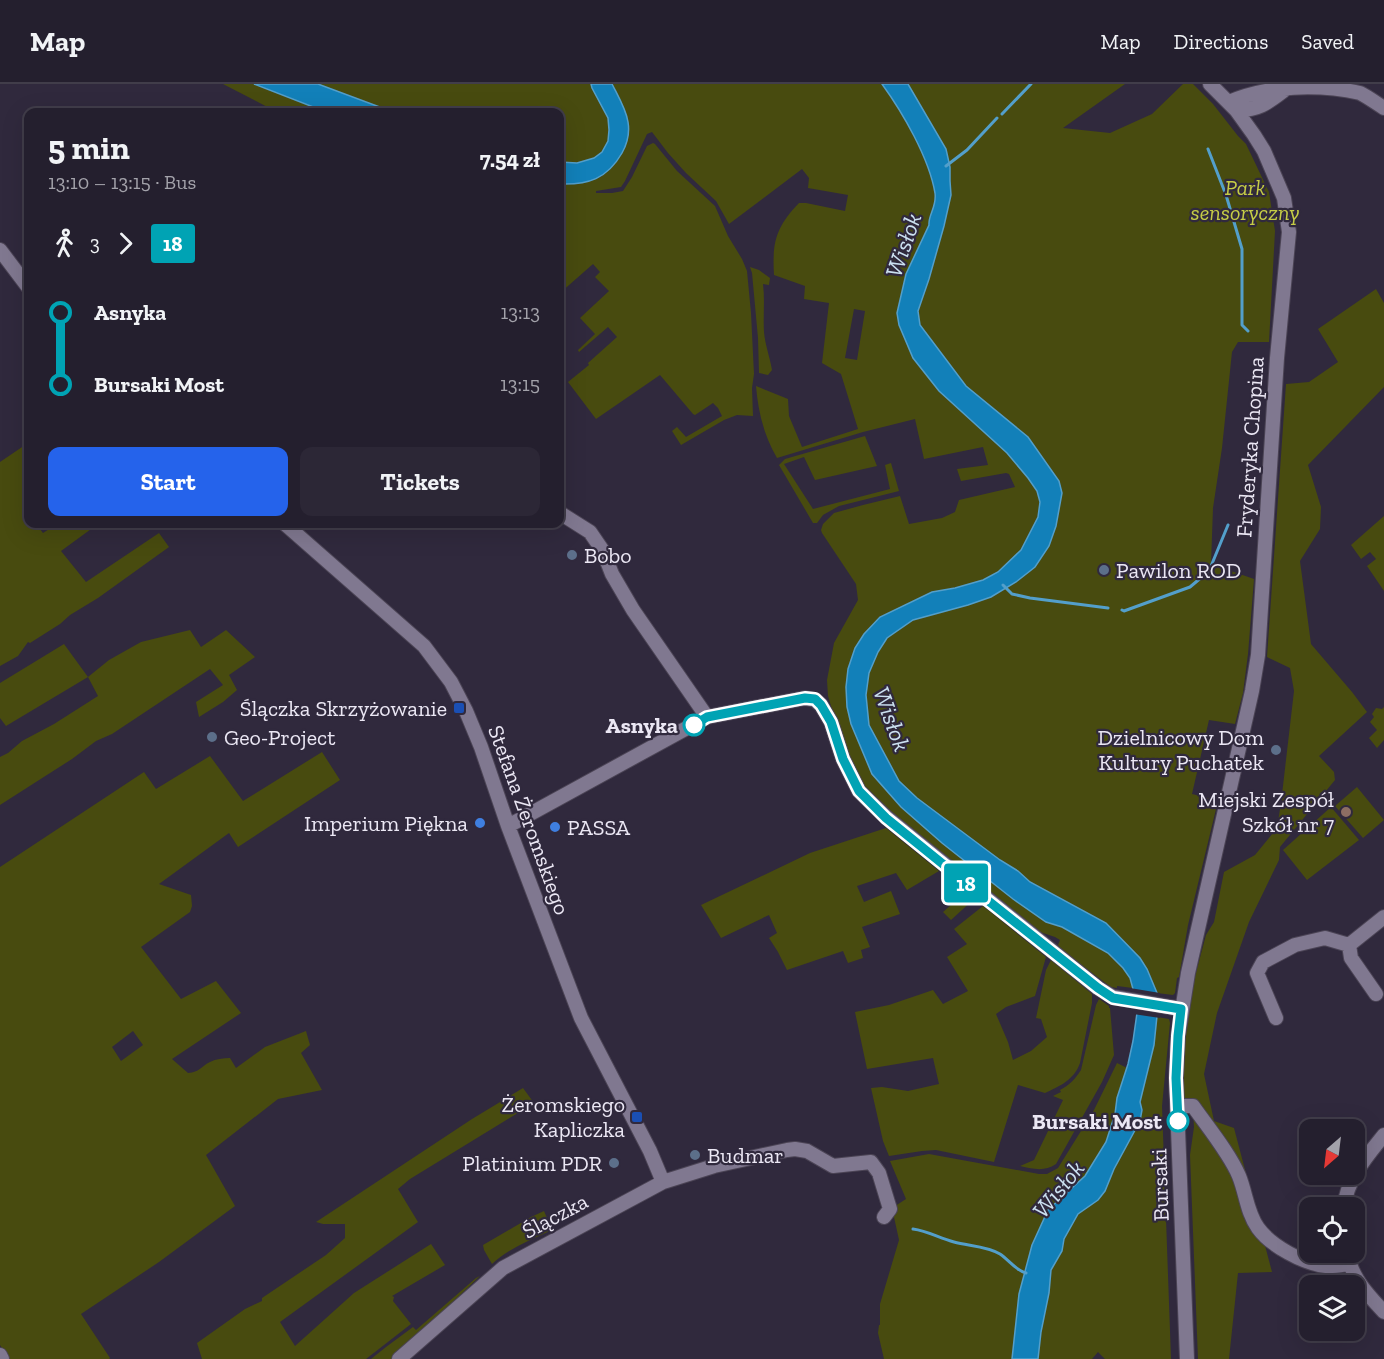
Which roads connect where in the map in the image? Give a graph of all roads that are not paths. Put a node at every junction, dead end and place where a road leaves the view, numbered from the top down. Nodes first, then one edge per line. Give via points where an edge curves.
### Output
1 (1290, 85) edge
2 (1212, 86) edge
3 (1246, 94) junction
4 (1232, 106) junction
5 (1258, 108) junction
6 (1384, 108) edge
7 (1254, 135) junction
8 (0, 250) edge
9 (24, 282) edge
10 (564, 516) edge
11 (290, 528) edge
12 (707, 717) junction
13 (508, 826) junction
14 (1384, 917) edge
15 (1349, 945) junction
16 (1376, 994) dead end
17 (1177, 1008) junction
18 (1276, 1018) dead end
19 (1178, 1106) junction
20 (1384, 1136) edge
21 (663, 1182) junction
22 (1346, 1197) edge
23 (884, 1217) dead end
24 (1299, 1258) edge
25 (1314, 1263) edge
26 (1335, 1263) edge
27 (1350, 1263) edge
28 (1384, 1312) edge
29 (399, 1359) edge
30 (1187, 1359) edge

1 - 3 street
1 - 5 street
1 - 6 street via 1332,86 1360,93
2 - 3 street
2 - 4 street, Fryderyka Chopina
3 - 4 street
4 - 5 street
4 - 7 street, Fryderyka Chopina
5 - 7 street
7 - 17 street, Fryderyka Chopina via 1284,198 1289,231 1259,637 1252,691
8 - 9 street
10 - 12 street via 590,532 633,610
11 - 13 street, Stefana Żeromskiego via 424,646 451,682 473,728
12 - 13 street
12 - 17 street via 815,699 831,722 859,791 886,818 1113,998
13 - 21 street, Stefana Żeromskiego via 581,1018
14 - 15 street
15 - 16 street via 1351,958
15 - 18 street via 1325,938 1295,945 1263,962 1257,973
17 - 19 street, Bursaki
19 - 24 street via 1192,1106 1223,1148 1239,1175 1258,1228 1278,1248
19 - 30 street, Bursaki
20 - 22 street via 1350,1182
21 - 23 street, Ślączka via 714,1166 795,1149 807,1151 832,1166 871,1162 879,1173 890,1209
21 - 29 street, Ślączka via 503,1268
25 - 26 street
27 - 28 street via 1356,1279

